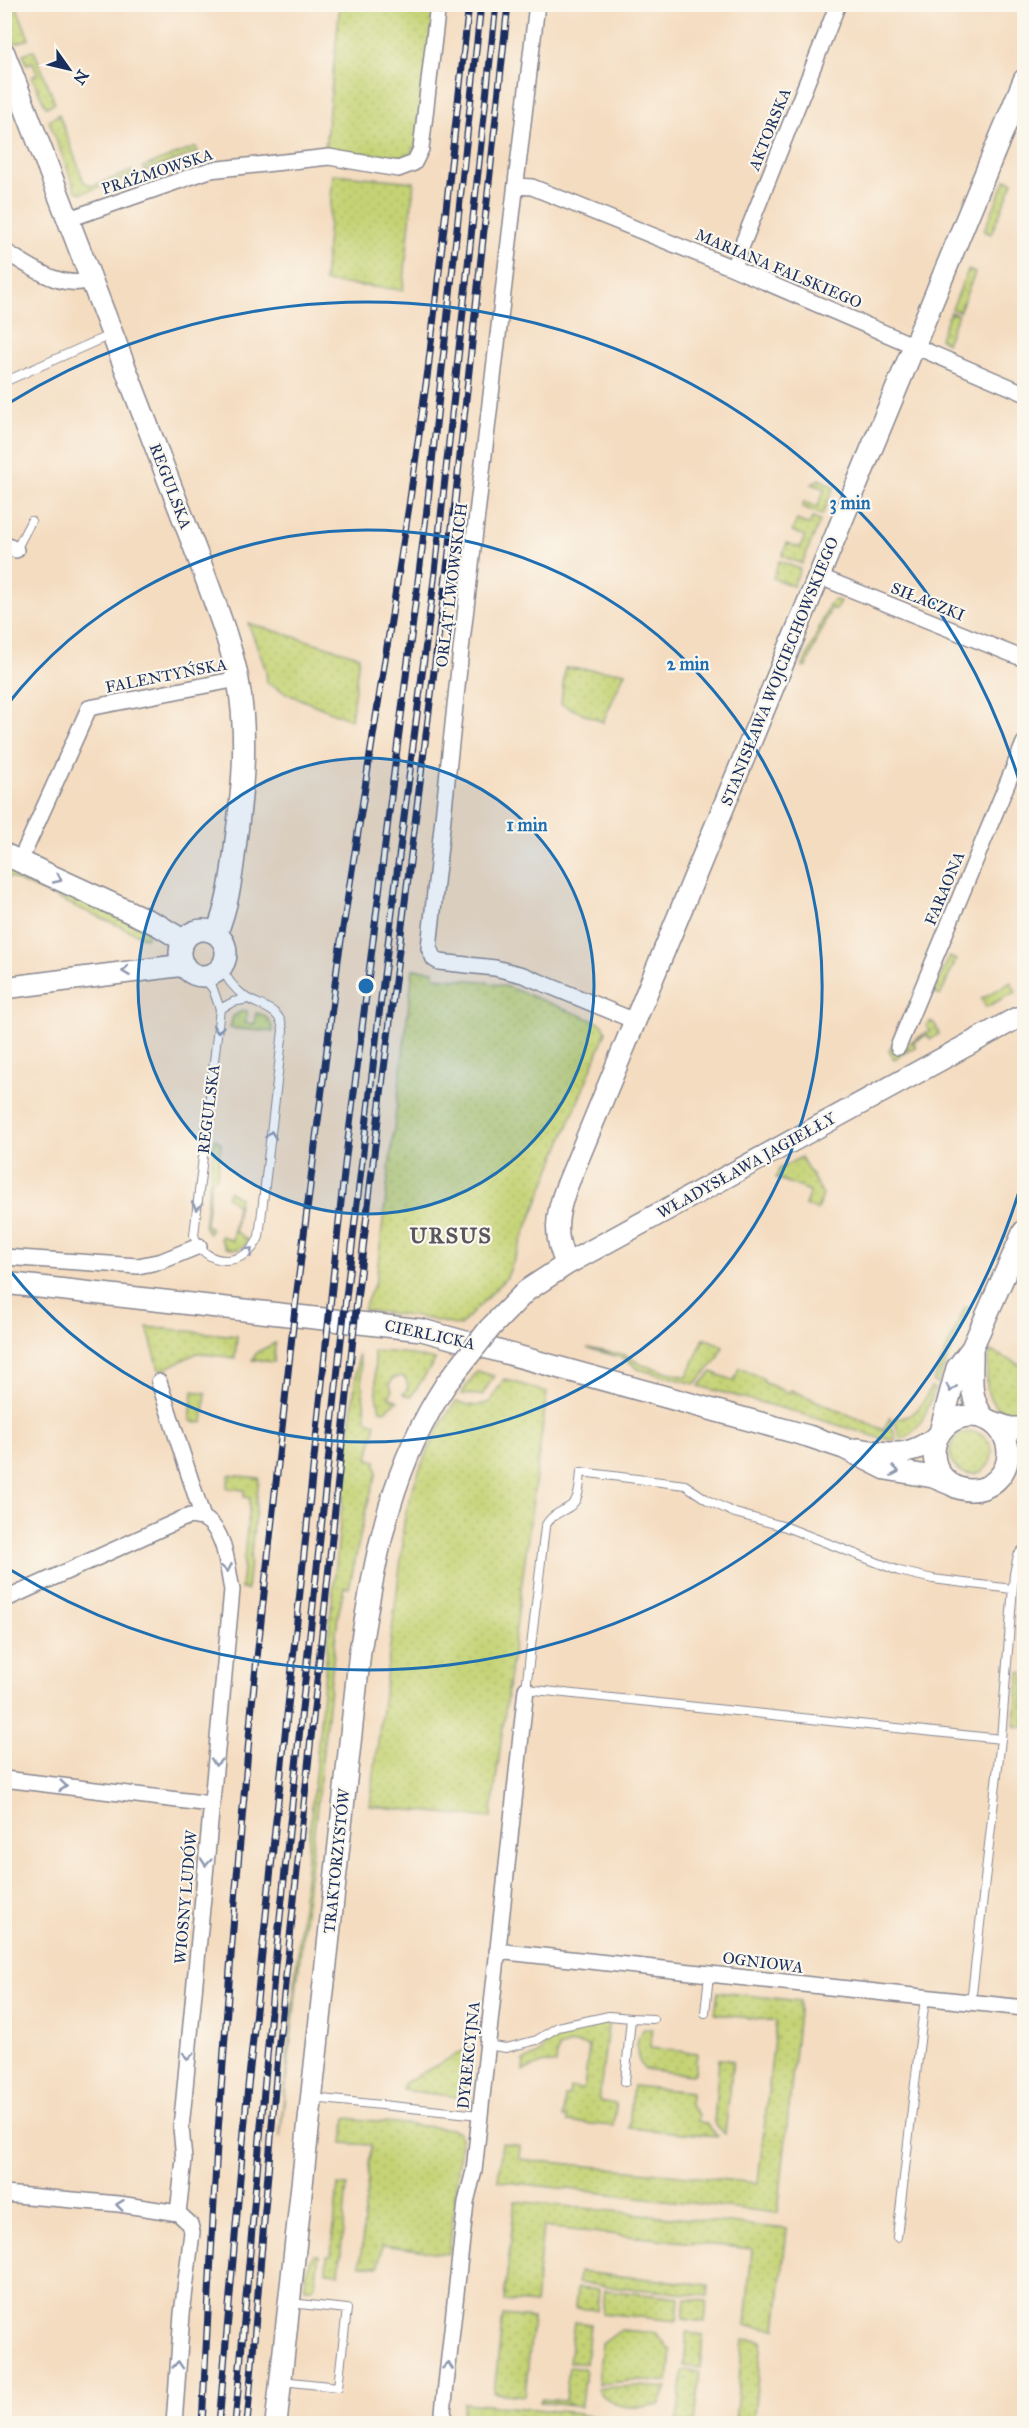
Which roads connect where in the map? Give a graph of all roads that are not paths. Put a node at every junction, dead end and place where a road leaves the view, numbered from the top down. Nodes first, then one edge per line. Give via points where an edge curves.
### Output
1 (438, 4) edge
2 (537, 4) edge
3 (838, 4) edge
4 (4, 53) edge
5 (1024, 80) edge
6 (516, 186) junction
7 (69, 219) junction
8 (4, 251) edge
9 (733, 268) junction
10 (92, 280) junction
11 (112, 334) junction
12 (914, 345) junction
13 (4, 382) edge
14 (1024, 393) edge
15 (32, 521) dead end
16 (10, 547) edge
17 (819, 576) junction
18 (1024, 659) edge
19 (238, 680) junction
20 (1024, 743) edge
21 (12, 858) edge
22 (216, 934) junction
23 (184, 941) junction
24 (184, 965) junction
25 (222, 967) junction
26 (202, 976) junction
27 (4, 988) edge
28 (248, 999) junction
29 (220, 1009) junction
30 (1021, 1015) edge
31 (635, 1021) junction
32 (898, 1047) dead end
33 (1024, 1231) edge
34 (198, 1246) junction
35 (4, 1257) edge
36 (567, 1264) junction
37 (4, 1284) edge
38 (490, 1328) joint
39 (972, 1348) junction
40 (159, 1382) dead end
41 (988, 1420) junction
42 (1024, 1428) edge
43 (939, 1434) junction
44 (844, 1448) junction
45 (1024, 1452) edge
46 (1006, 1466) junction
47 (950, 1484) junction
48 (203, 1518) junction
49 (1024, 1548) edge
50 (1012, 1589) junction
51 (4, 1600) edge
52 (526, 1689) junction
53 (1001, 1739) junction
54 (4, 1779) edge
55 (212, 1804) junction
56 (497, 1951) junction
57 (709, 1974) junction
58 (925, 1998) junction
59 (971, 2003) junction
60 (1024, 2008) edge
61 (705, 2013) dead end
62 (632, 2018) junction
63 (653, 2019) dead end
64 (487, 2045) junction
65 (625, 2082) dead end
66 (311, 2098) junction
67 (480, 2115) junction
68 (4, 2194) edge
69 (177, 2213) junction
70 (897, 2237) dead end
71 (289, 2302) junction
72 (281, 2381) junction
73 (174, 2424) edge
74 (276, 2424) edge
75 (447, 2424) edge

1 - 7 street, PRAŻMOWSKA via 421,149 414,163 398,169 329,157 210,170
2 - 6 street, ORLĄT LWOWSKICH
3 - 9 street, AKTORSKA
4 - 7 street, REGULSKA
5 - 12 street, STANISŁAWA WOJCIECHOWSKIEGO
6 - 9 street, MARIANA FALSKIEGO via 532,187
6 - 31 street, ORLĄT LWOWSKICH via 429,948 439,962 523,975
7 - 10 street, REGULSKA
8 - 10 street via 55,280 69,284
9 - 12 street, MARIANA FALSKIEGO
10 - 11 street, REGULSKA
11 - 13 lane
11 - 19 street, REGULSKA via 200,562
12 - 14 street, MARIANA FALSKIEGO
12 - 17 street, STANISŁAWA WOJCIECHOWSKIEGO
15 - 16 lane
17 - 18 street, SIŁACZKI
17 - 31 street, STANISŁAWA WOJCIECHOWSKIEGO
19 - 21 street, FALENTYŃSKA via 89,708
19 - 22 street, REGULSKA via 244,776 227,906
20 - 32 street, FARAONA
21 -> 23 street via 159,925
22 - 23 street via 198,931
22 - 25 street via 226,948
23 - 24 street via 180,953
24 - 26 street
24 -> 27 street
25 - 26 street
25 - 28 lane via 234,987
26 - 29 lane via 213,989
28 - 29 lane
34 -> 28 lane via 212,1258 234,1259 250,1253 259,1238 283,1030 271,1010
29 -> 34 lane, REGULSKA via 194,1228
30 - 36 street, WŁADYSŁAWA JAGIEŁŁY
31 - 36 street, STANISŁAWA WOJCIECHOWSKIEGO via 560,1205 557,1238
33 - 39 street
34 - 35 street via 138,1266
36 - 38 street, WŁADYSŁAWA JAGIEŁŁY via 526,1291
37 - 44 street, CIERLICKA via 422,1330
38 - 66 street, TRAKTORZYSTÓW, bridge via 446,1384 419,1427 402,1465 377,1548 360,1651
39 - 41 street via 973,1400
39 -> 43 street via 953,1378
40 - 48 street, WIOSNY LUDÓW
41 - 42 street via 1010,1428
41 - 43 street via 958,1418
41 - 46 street via 1006,1440
43 - 44 street, CIERLICKA via 919,1449 906,1453
43 - 47 street via 935,1462 940,1475
44 -> 47 street, CIERLICKA via 886,1469 926,1475
45 - 46 street
46 - 47 street via 999,1478 985,1488 967,1490
48 - 51 street via 182,1519
48 -> 55 street, WIOSNY LUDÓW via 211,1523 220,1539 232,1590
49 - 50 lane via 1018,1555
50 - 52 lane via 899,1571 808,1535 735,1514 685,1485 581,1472 576,1500 552,1515 544,1527
50 - 53 lane
52 - 53 lane
52 - 56 street, DYREKCYJNA
53 - 59 lane
54 -> 55 street
55 -> 69 street, WIOSNY LUDÓW
56 - 57 street, OGNIOWA
56 - 64 street, DYREKCYJNA
57 - 58 street, OGNIOWA
57 - 61 lane
58 - 59 street, OGNIOWA
58 - 70 lane
59 - 60 street, OGNIOWA
62 - 63 lane
62 - 64 lane via 609,2016 558,2027 537,2040 506,2048
62 - 65 lane
64 - 67 street, DYREKCYJNA
66 - 67 lane
66 - 71 street, TRAKTORZYSTÓW
75 -> 67 street, DYREKCYJNA via 444,2412 466,2202
69 -> 68 street
73 -> 69 street via 192,2232 190,2224
71 - 72 street, TRAKTORZYSTÓW
71 - 72 lane via 347,2309 338,2387
72 - 74 street, TRAKTORZYSTÓW

